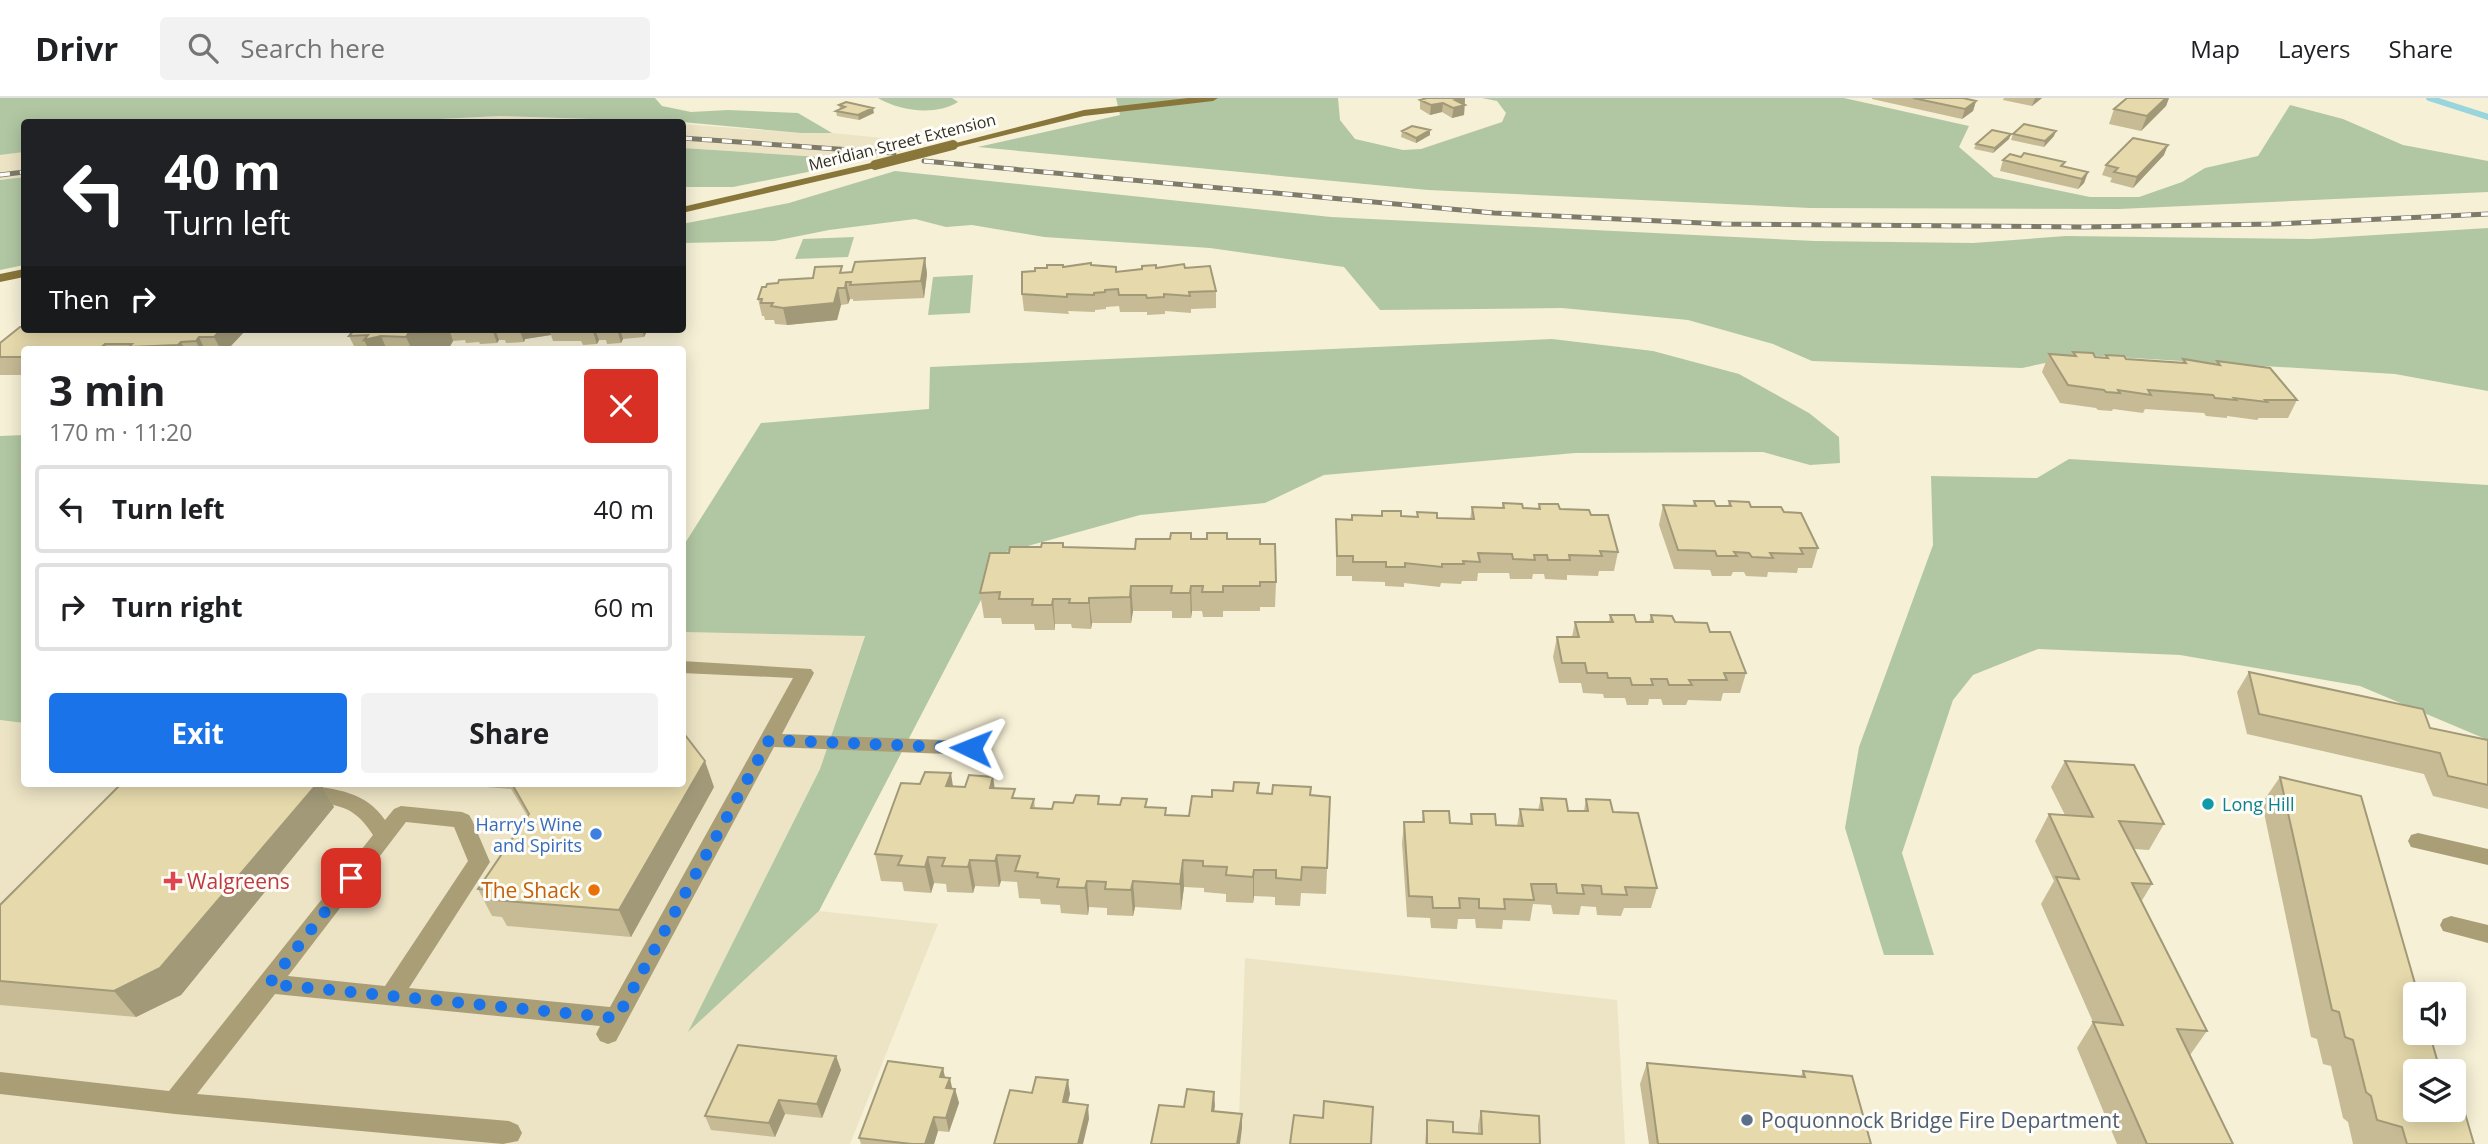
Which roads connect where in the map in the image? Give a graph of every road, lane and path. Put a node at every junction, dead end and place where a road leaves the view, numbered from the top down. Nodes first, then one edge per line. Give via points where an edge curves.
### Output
1 (1213, 98) edge
2 (686, 209) edge
3 (21, 274) edge
4 (0, 278) edge
5 (686, 667) edge
6 (769, 740) junction
7 (971, 748) dead end
8 (292, 788) edge
9 (384, 835) junction
10 (2418, 841) dead end
11 (2488, 857) edge
12 (2451, 925) dead end
13 (2488, 934) edge
14 (269, 984) junction
15 (391, 996) junction
16 (0, 1083) edge
17 (175, 1103) junction
18 (509, 1133) dead end

1 - 2 street, Meridian Street Extension, bridge via 1084,113
3 - 4 street
5 - 6 lane via 805,673
6 - 7 lane
6 - 15 lane via 612,1026
8 - 9 lane via 349,798 370,812
9 - 14 lane
9 - 15 lane via 401,814 462,820 479,862
10 - 11 lane
12 - 13 lane
14 - 15 lane
14 - 17 lane
16 - 17 lane
17 - 18 lane

